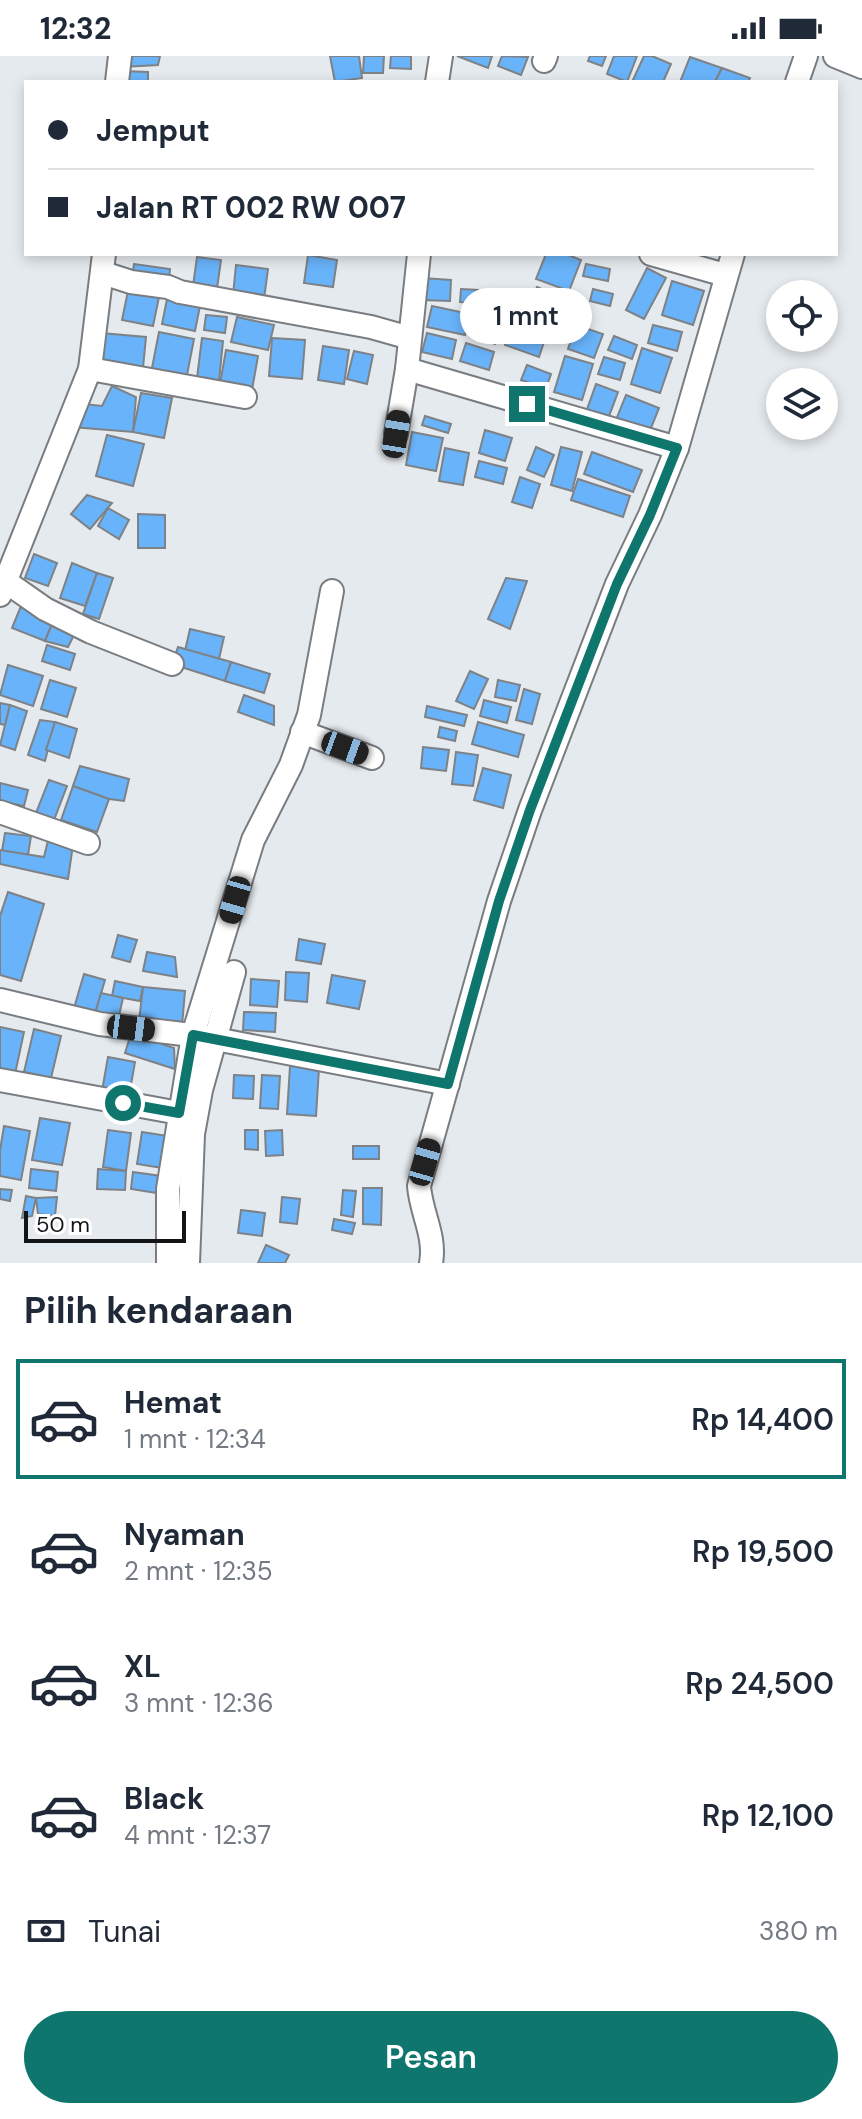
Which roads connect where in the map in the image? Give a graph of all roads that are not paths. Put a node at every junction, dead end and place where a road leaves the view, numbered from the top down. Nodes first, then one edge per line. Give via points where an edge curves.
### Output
1 (120, 56) edge
2 (441, 56) edge
3 (806, 56) edge
4 (835, 56) edge
5 (862, 67) edge
6 (117, 80) edge
7 (437, 80) edge
8 (798, 80) edge
9 (419, 256) edge
10 (667, 256) edge
11 (104, 263) edge
12 (729, 264) edge
13 (404, 336) junction
14 (90, 369) junction
15 (407, 369) junction
16 (245, 397) dead end
17 (396, 434) dead end
18 (677, 448) junction
19 (3, 588) edge
20 (332, 591) dead end
21 (172, 664) dead end
22 (310, 736) junction
23 (372, 758) dead end
24 (0, 812) edge
25 (88, 843) dead end
26 (234, 972) dead end
27 (0, 1000) edge
28 (204, 1037) junction
29 (0, 1080) edge
30 (448, 1084) junction
31 (179, 1113) junction
32 (168, 1263) edge
33 (188, 1263) edge
34 (431, 1263) edge

1 - 6 street
2 - 7 street
3 - 8 street
4 - 5 street
9 - 13 street
10 - 12 street
11 - 13 street via 131,282
11 - 14 street
12 - 18 street
13 - 15 street
14 - 16 street
14 - 19 street
15 - 17 street
15 - 18 street
18 - 30 street via 617,584 530,810
19 - 21 street via 91,632
20 - 22 street via 309,715
22 - 23 street
22 - 28 street via 253,840
24 - 25 street
26 - 28 street
27 - 28 street via 100,1024
28 - 30 street
28 - 31 street
28 - 33 street via 193,1134
29 - 31 street
30 - 34 street via 419,1186 433,1242
31 - 32 street via 168,1189

